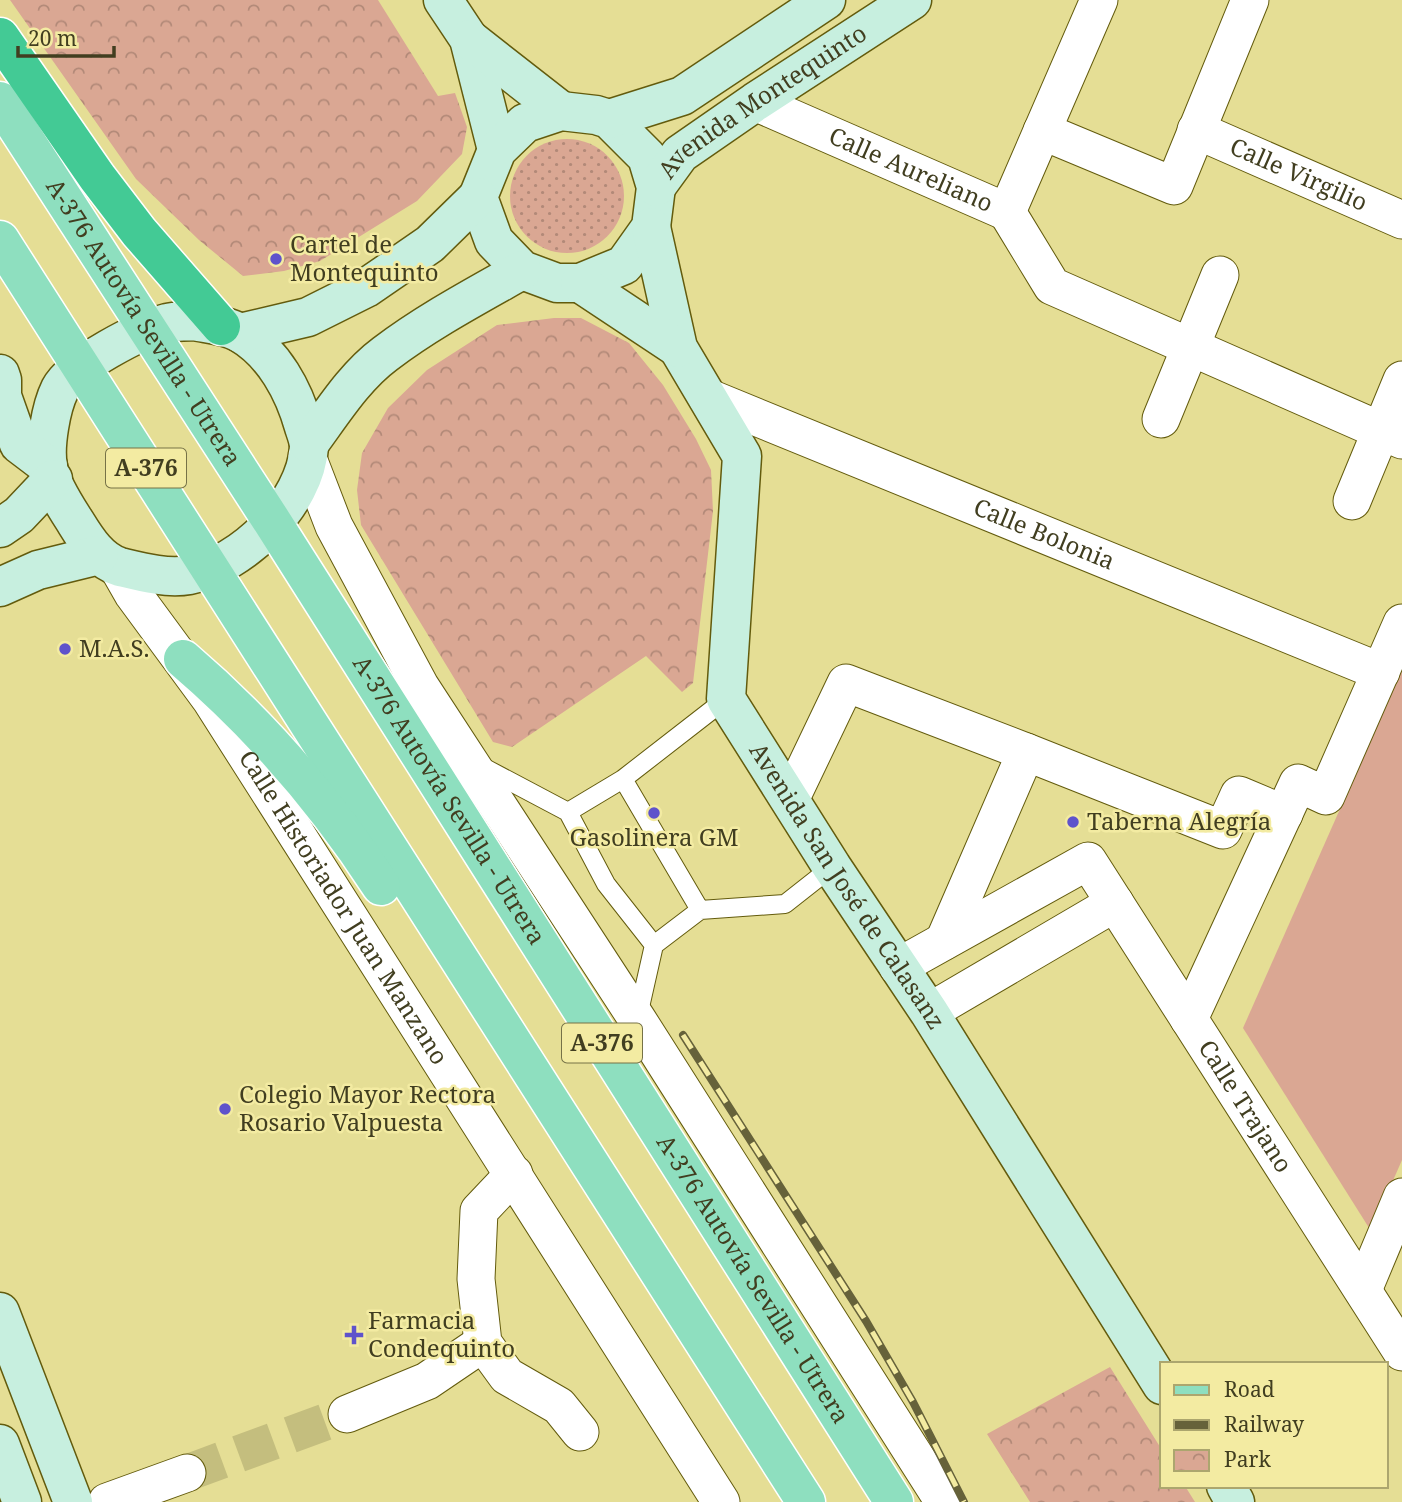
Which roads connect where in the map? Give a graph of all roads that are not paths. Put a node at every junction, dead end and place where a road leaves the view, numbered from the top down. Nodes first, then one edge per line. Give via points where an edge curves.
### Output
1 (443, 0) edge
2 (826, 0) edge
3 (912, 0) edge
4 (1099, 0) edge
5 (1250, 0) edge
6 (0, 37) edge
7 (469, 39) junction
8 (0, 101) edge
9 (755, 102) junction
10 (561, 111) junction
11 (609, 119) junction
12 (1196, 130) junction
13 (1042, 131) junction
14 (497, 150) junction
15 (656, 187) junction
16 (478, 197) junction
17 (1007, 212) junction
18 (1402, 220) edge
19 (651, 227) junction
20 (0, 240) edge
21 (522, 270) junction
22 (1220, 275) dead end
23 (580, 284) junction
24 (231, 329) junction
25 (147, 330) junction
26 (1191, 347) junction
27 (678, 348) junction
28 (1, 377) edge
29 (71, 378) junction
30 (1402, 380) edge
31 (707, 397) junction
32 (1161, 419) dead end
33 (1392, 435) edge
34 (308, 450) junction
35 (50, 473) junction
36 (1352, 501) dead end
37 (272, 523) junction
38 (0, 527) edge
39 (108, 561) junction
40 (210, 569) junction
41 (0, 586) edge
42 (1400, 631) edge
43 (183, 659) junction
44 (1381, 672) junction
45 (726, 699) junction
46 (1026, 752) junction
47 (465, 758) junction
48 (623, 779) junction
49 (790, 800) junction
50 (568, 811) junction
51 (1284, 814) junction
52 (832, 867) junction
53 (1115, 903) junction
54 (700, 910) junction
55 (944, 941) junction
56 (654, 945) junction
57 (898, 967) junction
58 (929, 1012) junction
59 (637, 1019) junction
60 (1189, 1019) junction
61 (589, 1166) junction
62 (514, 1174) junction
63 (1402, 1197) edge
64 (1363, 1290) junction
65 (0, 1312) edge
66 (483, 1343) junction
67 (1402, 1352) edge
68 (1160, 1382) edge
69 (347, 1415) tunnel mouth
70 (580, 1432) dead end
71 (0, 1444) edge
72 (187, 1474) tunnel mouth
73 (22, 1502) edge
74 (74, 1502) edge
75 (107, 1502) edge
76 (721, 1502) edge
77 (806, 1502) edge
78 (894, 1502) edge
79 (944, 1502) edge

1 - 7 street
2 - 11 street, Avenida Montequinto via 682,96
3 - 9 street, Avenida Montequinto
4 - 13 street, Calle Aureliano
5 - 12 street
6 - 24 highway via 131,221
7 - 10 street
7 - 14 street
8 - 25 main road, A-376 Autovía Sevilla - Utrera / A-376
9 - 15 street, Avenida Montequinto via 680,154
9 - 17 street, Calle Aureliano
10 - 11 street
10 - 14 street via 525,123
11 - 15 street via 647,157
12 - 13 street via 1174,186
12 - 18 street, Calle Virgilio
13 - 17 street, Calle Aureliano
14 - 16 street
15 - 19 street
16 - 21 street via 494,241
16 - 24 street via 430,244 366,288 308,317
17 - 26 street via 1052,286
19 - 23 street via 624,265
19 - 27 street
20 - 29 main road, A-376
21 - 23 street via 557,283
21 - 34 street via 383,355 349,389
22 - 26 street
23 - 27 street
24 - 25 street via 194,321
24 - 34 street via 273,362 296,400
25 - 29 street via 114,346
25 - 37 main road, A-376 Autovía Sevilla - Utrera / A-376
26 - 32 street
26 - 33 street
27 - 31 street
28 - 29 street via 30,389
28 - 35 street via 2,396 19,444
29 - 35 street via 49,429
29 - 40 main road, A-376
30 - 33 street
31 - 44 street, Calle Bolonia
31 - 45 street via 743,456
33 - 36 street
34 - 37 street via 301,477
34 - 47 street via 334,526 420,686
35 - 38 street via 19,515
35 - 39 street via 69,512
37 - 40 street via 244,550
37 - 78 main road, A-376 Autovía Sevilla - Utrera / A-376
39 - 40 street via 158,575
39 - 41 street via 38,570
39 - 43 street, Calle Historiador Juan Manzano
40 - 61 main road, A-376
42 - 44 street
43 - 61 main road via 252,723 316,794 360,853 486,1047 535,1109
43 - 62 street, Calle Historiador Juan Manzano
44 - 51 street via 1326,796 1298,783
45 - 48 lane
45 - 49 street, Avenida San José de Calasanz
46 - 49 street via 846,684
46 - 51 street via 1223,830 1239,795
46 - 55 street
47 - 50 lane
47 - 59 street
48 - 50 lane
48 - 54 lane
49 - 52 street, Avenida San José de Calasanz
50 - 56 lane via 606,884
51 - 60 street
52 - 54 lane via 785,904
52 - 57 street, Avenida San José de Calasanz
53 - 55 street, Calle Trajano via 1088,861
53 - 58 street
53 - 60 street, Calle Trajano
54 - 56 lane
55 - 57 street
56 - 59 lane
57 - 58 street, Avenida San José de Calasanz
58 - 68 street, Avenida San José de Calasanz
59 - 79 street
60 - 64 street, Calle Trajano
61 - 77 main road, A-376
62 - 66 street via 479,1211 477,1279
62 - 76 street, Calle Historiador Juan Manzano
63 - 64 street
64 - 67 street, Calle Trajano
65 - 74 street
66 - 69 street via 427,1381
66 - 70 street via 507,1376 559,1406
71 - 73 street
72 - 75 street

